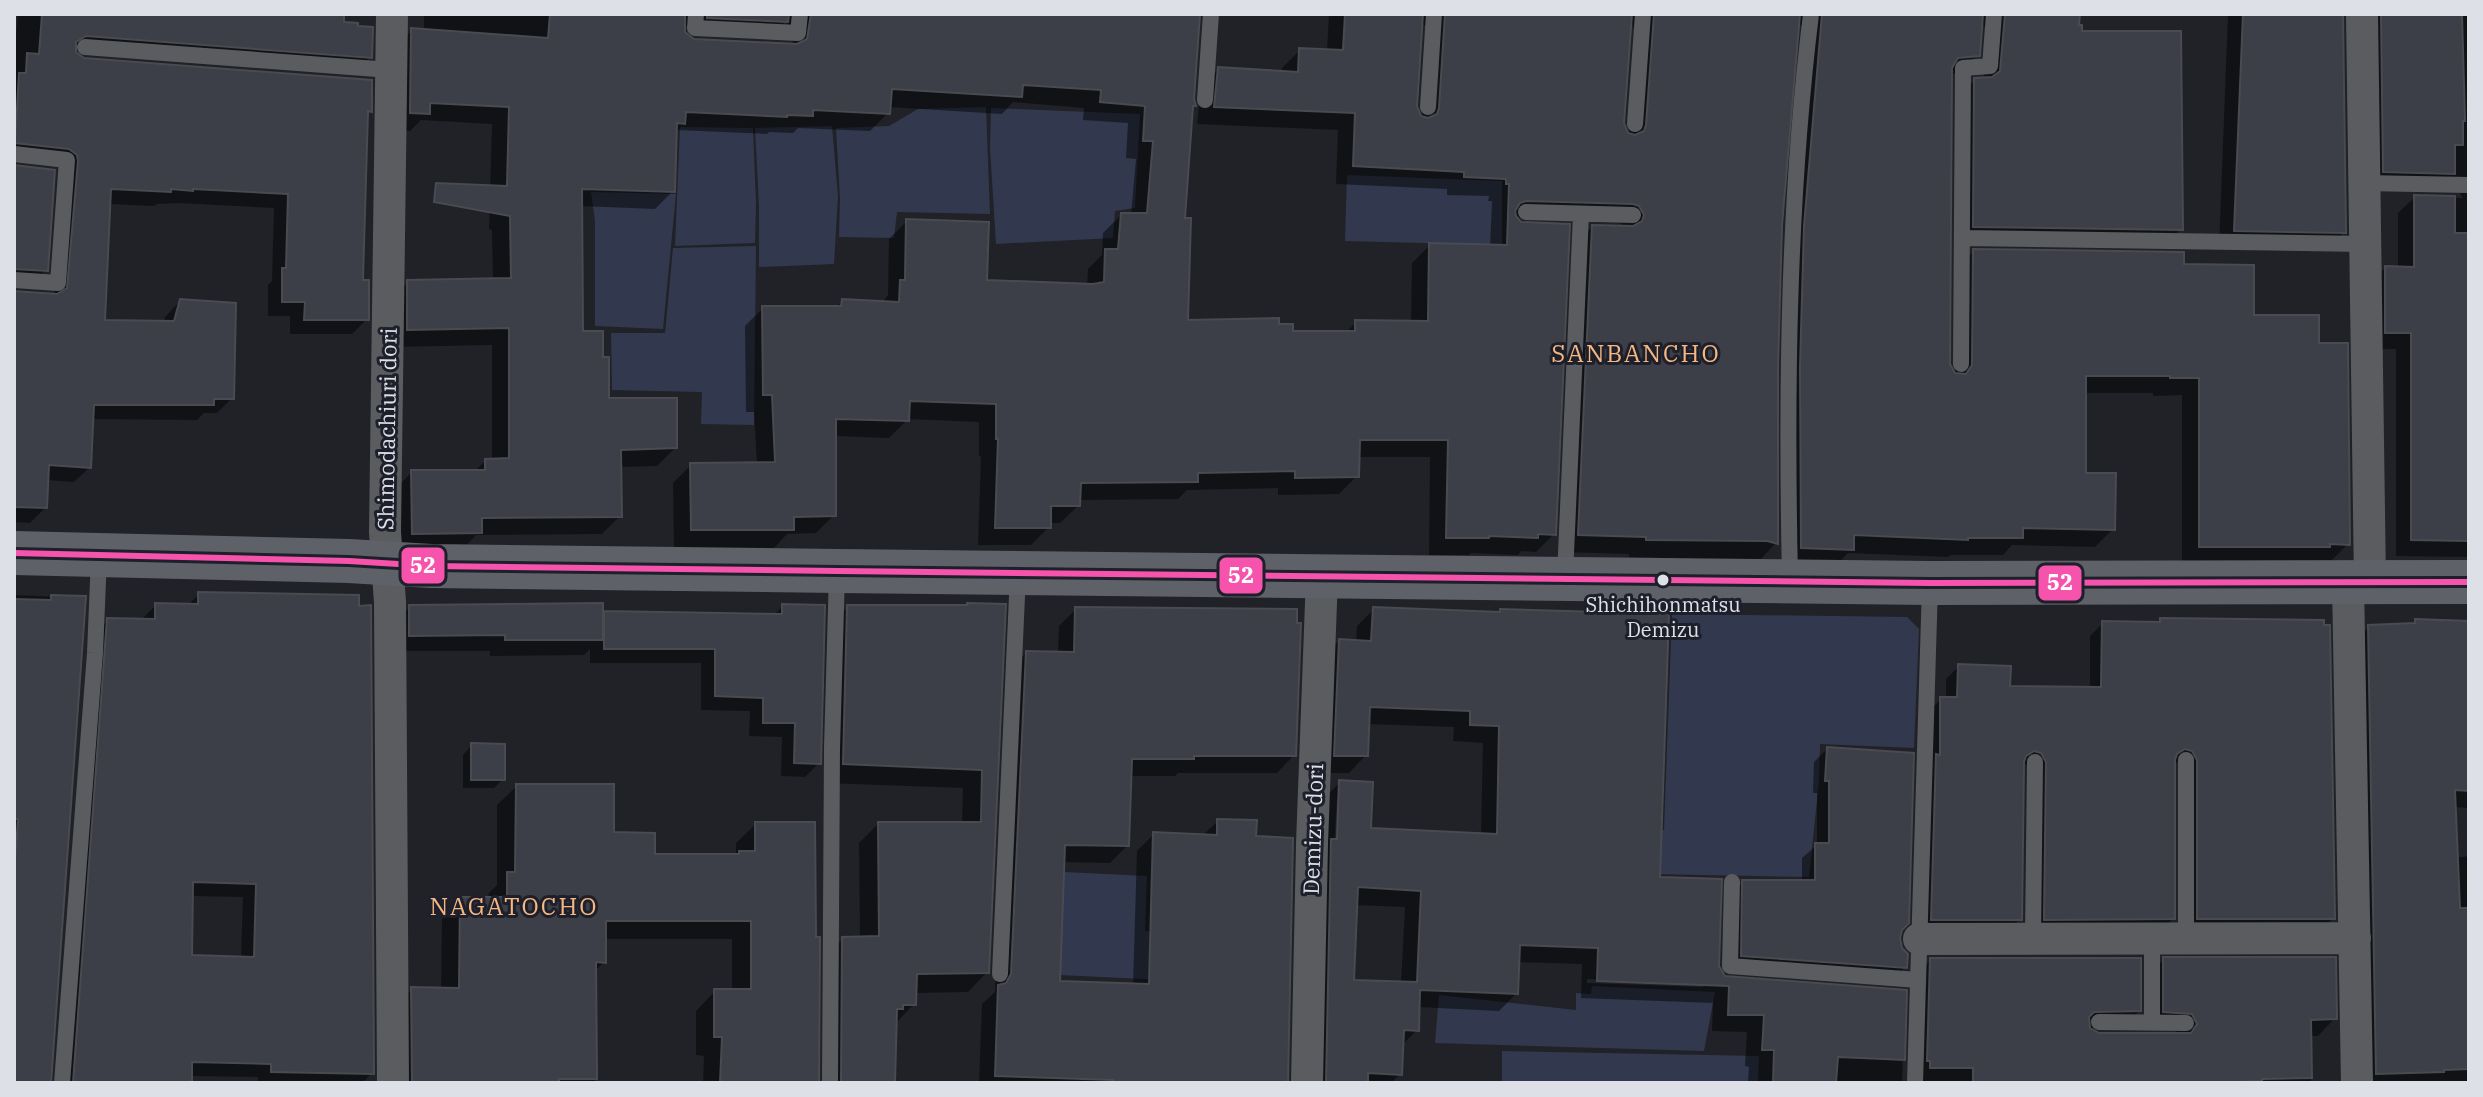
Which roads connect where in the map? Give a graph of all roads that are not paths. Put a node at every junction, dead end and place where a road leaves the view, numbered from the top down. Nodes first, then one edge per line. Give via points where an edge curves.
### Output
1 (392, 14) edge
2 (696, 14) edge
3 (800, 14) edge
4 (1211, 14) edge
5 (1434, 14) edge
6 (1643, 14) edge
7 (1811, 14) edge
8 (1994, 14) edge
9 (2362, 14) edge
10 (85, 47) dead end
11 (390, 70) junction
12 (1205, 100) dead end
13 (1428, 107) dead end
14 (1635, 124) dead end
15 (14, 154) edge
16 (2364, 183) junction
17 (2469, 185) edge
18 (1526, 212) dead end
19 (1581, 214) junction
20 (1633, 215) dead end
21 (1962, 238) junction
22 (2365, 244) junction
23 (14, 280) edge
24 (1961, 364) dead end
25 (14, 553) edge
26 (99, 555) junction
27 (386, 563) junction
28 (838, 571) junction
29 (1018, 573) junction
30 (1322, 576) junction
31 (1565, 578) junction
32 (1790, 582) junction
33 (2469, 582) edge
34 (1930, 583) junction
35 (2359, 583) junction
36 (2186, 760) dead end
37 (2035, 762) dead end
38 (1732, 882) dead end
39 (2152, 938) junction
40 (2186, 938) junction
41 (2355, 938) junction
42 (1919, 939) junction
43 (2033, 939) junction
44 (1000, 974) dead end
45 (1918, 980) junction
46 (2099, 1022) dead end
47 (2152, 1022) junction
48 (2186, 1023) dead end
49 (62, 1083) edge
50 (393, 1083) edge
51 (830, 1083) edge
52 (1307, 1083) edge
53 (1915, 1083) edge
54 (2357, 1083) edge

1 - 11 street, Shimodachiuri dori
2 - 3 lane via 695,28 798,33
4 - 12 lane
5 - 13 lane
6 - 14 lane
7 - 32 lane via 1791,232
8 - 21 lane via 1990,66 1963,68
9 - 16 street
10 - 11 lane
11 - 27 street, Shimodachiuri dori
15 - 23 lane via 67,160 58,283
16 - 17 lane
16 - 22 street
18 - 19 lane
19 - 20 lane
19 - 31 lane
21 - 22 lane
21 - 24 lane
22 - 35 street
25 - 26 street
26 - 27 street
26 - 49 lane
27 - 28 street
27 - 50 street, Shimodachiuri dori
28 - 29 street
28 - 51 lane
29 - 30 street
29 - 44 lane
30 - 31 street
30 - 52 street, Demizu-dori
31 - 32 street
32 - 34 street
33 - 35 street
34 - 35 street
34 - 42 lane
35 - 41 street
36 - 40 lane
37 - 43 lane
38 - 45 lane via 1730,966
39 - 40 street
39 - 43 street
39 - 47 lane
40 - 41 street
41 - 54 street
42 - 43 street
42 - 45 lane
45 - 53 lane
46 - 47 lane
47 - 48 lane

